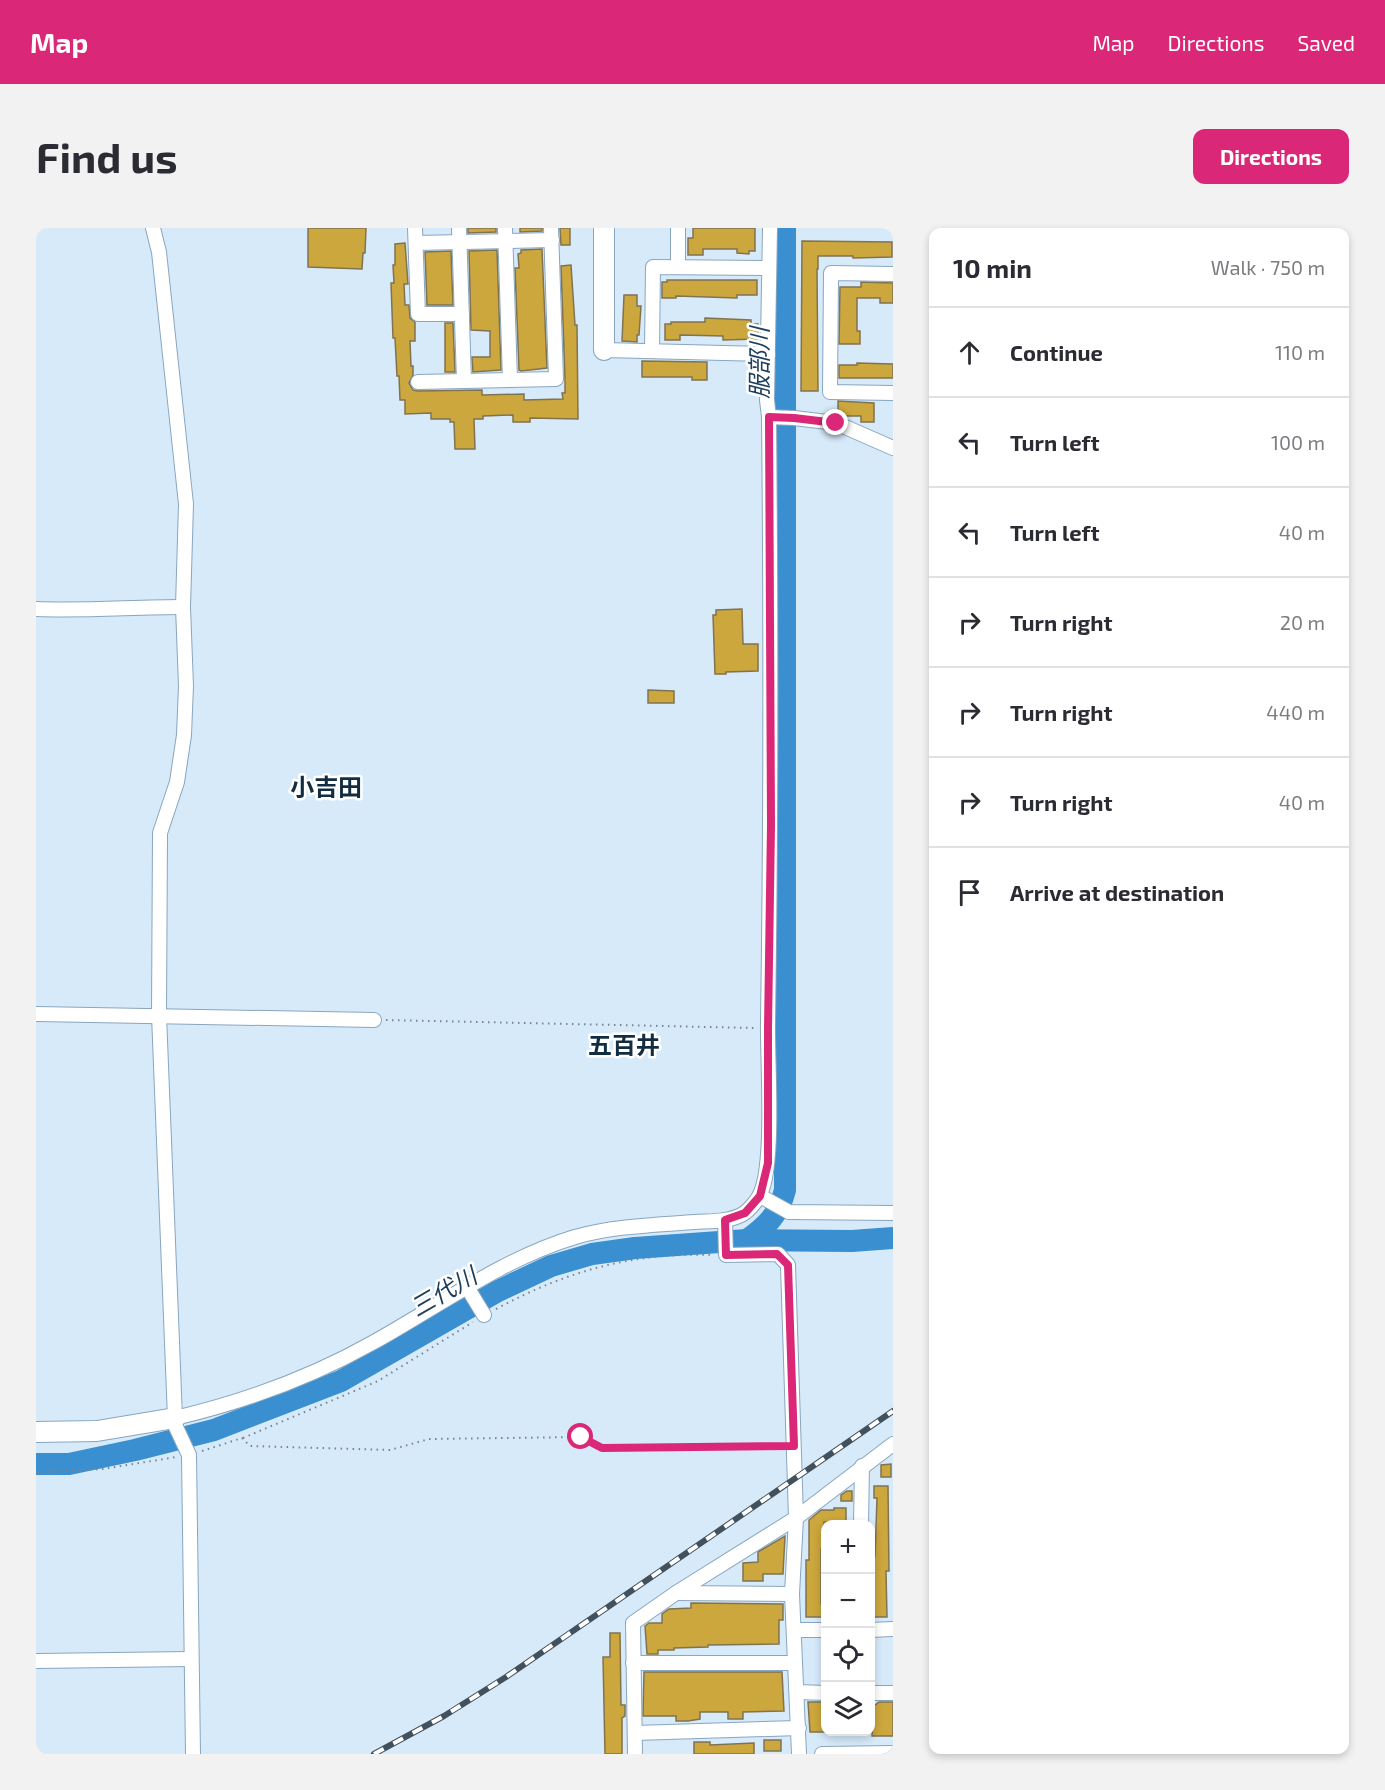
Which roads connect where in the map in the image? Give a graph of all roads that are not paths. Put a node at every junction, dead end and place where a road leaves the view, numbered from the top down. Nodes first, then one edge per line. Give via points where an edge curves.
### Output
1 (153, 228) edge
2 (415, 228) edge
3 (459, 228) edge
4 (604, 228) edge
5 (678, 228) edge
6 (770, 228) edge
7 (552, 234) edge
8 (505, 235) edge
9 (459, 242) junction
10 (416, 243) junction
11 (678, 267) junction
12 (769, 268) junction
13 (893, 273) edge
14 (462, 314) junction
15 (604, 350) joint
16 (652, 351) junction
17 (768, 354) junction
18 (510, 380) junction
19 (464, 381) junction
20 (418, 382) dead end
21 (893, 393) edge
22 (769, 417) junction
23 (893, 448) edge
24 (183, 606) junction
25 (36, 609) edge
26 (36, 1014) edge
27 (159, 1015) junction
28 (374, 1020) road end
29 (764, 1198) junction
30 (893, 1213) edge
31 (725, 1222) junction
32 (467, 1288) junction
33 (483, 1314) road end
34 (175, 1421) junction
35 (36, 1432) edge
36 (893, 1444) edge
37 (862, 1466) junction
38 (796, 1518) junction
39 (861, 1520) edge
40 (676, 1593) junction
41 (792, 1594) junction
42 (875, 1629) edge
43 (893, 1629) edge
44 (794, 1630) junction
45 (821, 1630) edge
46 (191, 1659) junction
47 (36, 1661) edge
48 (633, 1663) junction
49 (795, 1663) junction
50 (796, 1692) junction
51 (821, 1693) edge
52 (875, 1693) edge
53 (893, 1693) edge
54 (799, 1728) junction
55 (635, 1733) junction
56 (193, 1754) edge
57 (635, 1754) edge
58 (799, 1754) edge
59 (822, 1754) edge
60 (893, 1754) edge

1 - 24 street via 159,252 186,504
2 - 10 street
3 - 9 street
4 - 15 street
5 - 11 street
6 - 12 street
7 - 8 street
7 - 18 street via 556,379
8 - 9 street
8 - 18 street
9 - 10 street
9 - 14 street
10 - 14 street via 418,314
11 - 12 street
11 - 16 street via 653,267
12 - 17 street
13 - 21 street via 831,273 830,392
14 - 19 street
15 - 16 street
16 - 17 street
17 - 22 street
18 - 19 street
19 - 20 street
22 - 23 street via 836,423
22 - 29 street via 771,825 768,1163
24 - 25 street
24 - 27 street via 184,735 177,782 160,834
26 - 27 street
27 - 28 street
27 - 34 street
29 - 30 street via 789,1212
29 - 31 street
31 - 32 street via 611,1229 574,1238 517,1261
31 - 38 street via 726,1253 777,1254 788,1265
32 - 33 street
32 - 34 street via 371,1344 290,1382
34 - 35 street via 97,1431
34 - 46 street via 187,1452
36 - 37 street
37 - 38 street
37 - 39 street
38 - 40 street
38 - 41 street
40 - 41 street
40 - 48 street via 633,1623
41 - 44 street
42 - 43 street
44 - 45 street
44 - 49 street
46 - 47 street
46 - 56 street
48 - 49 street
48 - 55 street
49 - 50 street
50 - 51 street
50 - 54 street
52 - 53 street
54 - 55 street
54 - 58 street
55 - 57 street
59 - 60 street

